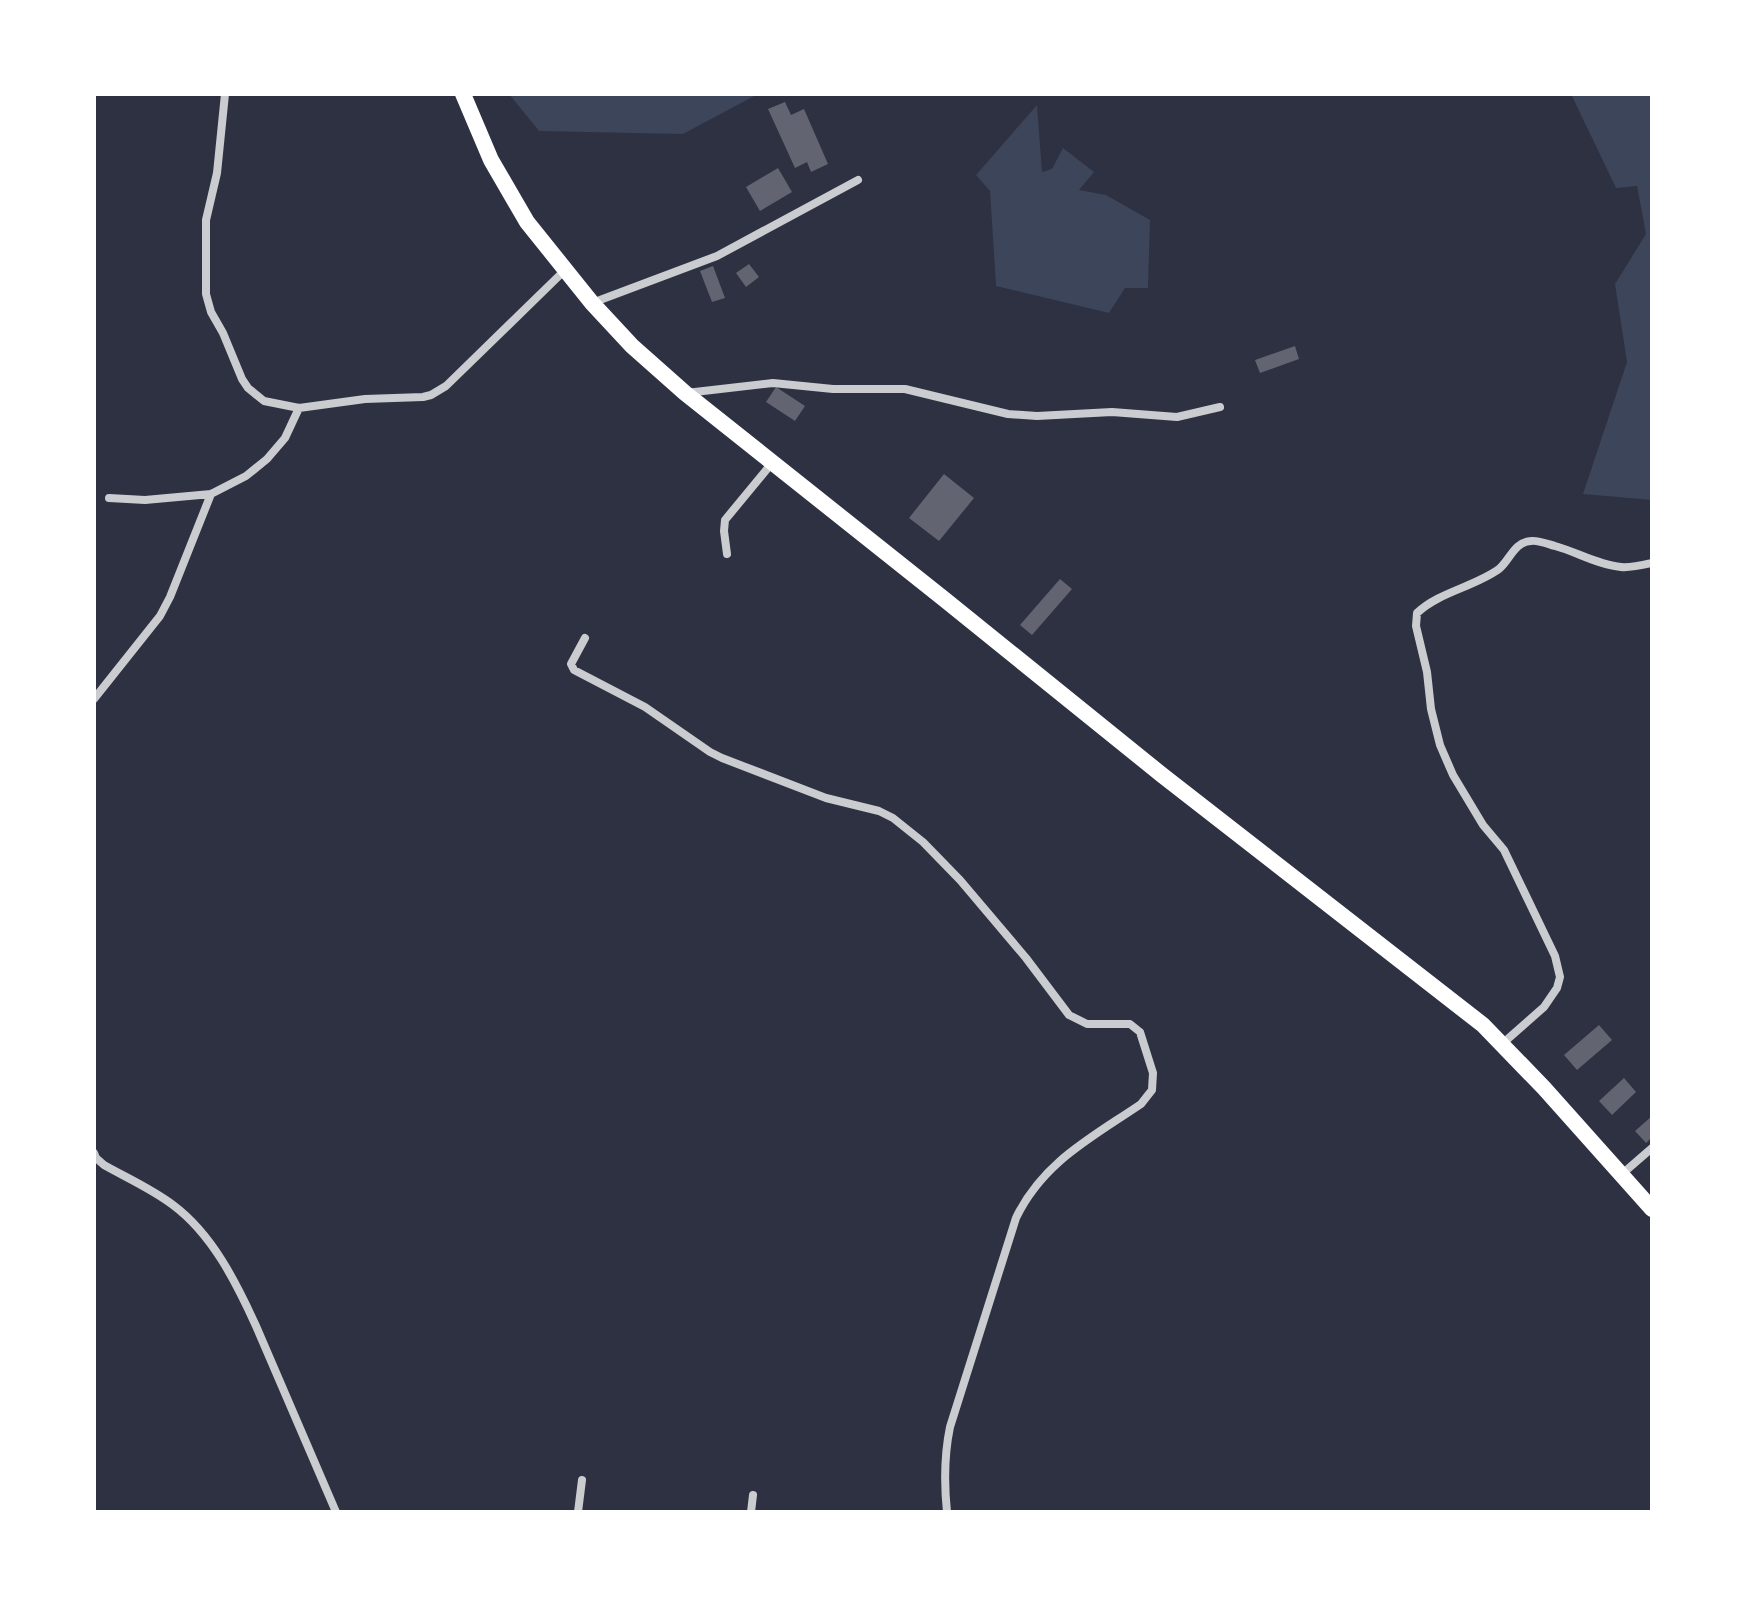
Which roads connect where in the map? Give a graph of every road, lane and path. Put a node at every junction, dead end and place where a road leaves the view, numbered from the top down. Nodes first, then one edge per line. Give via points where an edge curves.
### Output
1 (225, 94) edge
2 (463, 94) edge
3 (858, 180) dead end
4 (566, 270) junction
5 (592, 303) junction
6 (685, 393) junction
7 (1220, 407) dead end
8 (299, 408) junction
9 (772, 463) junction
10 (211, 494) junction
11 (109, 498) dead end
12 (727, 554) dead end
13 (1652, 563) edge
14 (585, 638) dead end
15 (94, 699) edge
16 (1502, 1044) junction
17 (1652, 1148) edge
18 (95, 1157) edge
19 (1622, 1174) junction
20 (1652, 1209) edge
21 (582, 1480) dead end
22 (753, 1495) dead end
23 (336, 1512) edge
24 (578, 1512) edge
25 (751, 1512) edge
26 (947, 1512) edge

1 - 8 street via 206,220 208,303 248,388 264,401
2 - 4 highway via 491,160 527,222
3 - 5 street via 717,256
4 - 5 highway
4 - 8 street via 431,395
5 - 6 highway
6 - 7 street via 773,383 905,389 1037,416 1112,412 1177,417
6 - 9 highway
8 - 10 street via 285,438 267,459
9 - 12 street via 725,520
9 - 16 highway
10 - 11 street
10 - 15 street via 160,616
13 - 16 street via 1621,567 1531,541 1519,545 1493,573 1417,613 1440,745 1483,825 1504,850 1560,977 1544,1007
14 - 26 street via 571,664 574,670 645,707 722,758 893,818 960,880 1069,1015 1087,1024 1130,1024 1140,1032 1153,1073 1148,1097 1048,1170 1016,1218 950,1427 944,1475
16 - 19 highway
17 - 19 street
18 - 23 street via 175,1207 221,1261 251,1315
19 - 20 highway
21 - 24 street
22 - 25 street

